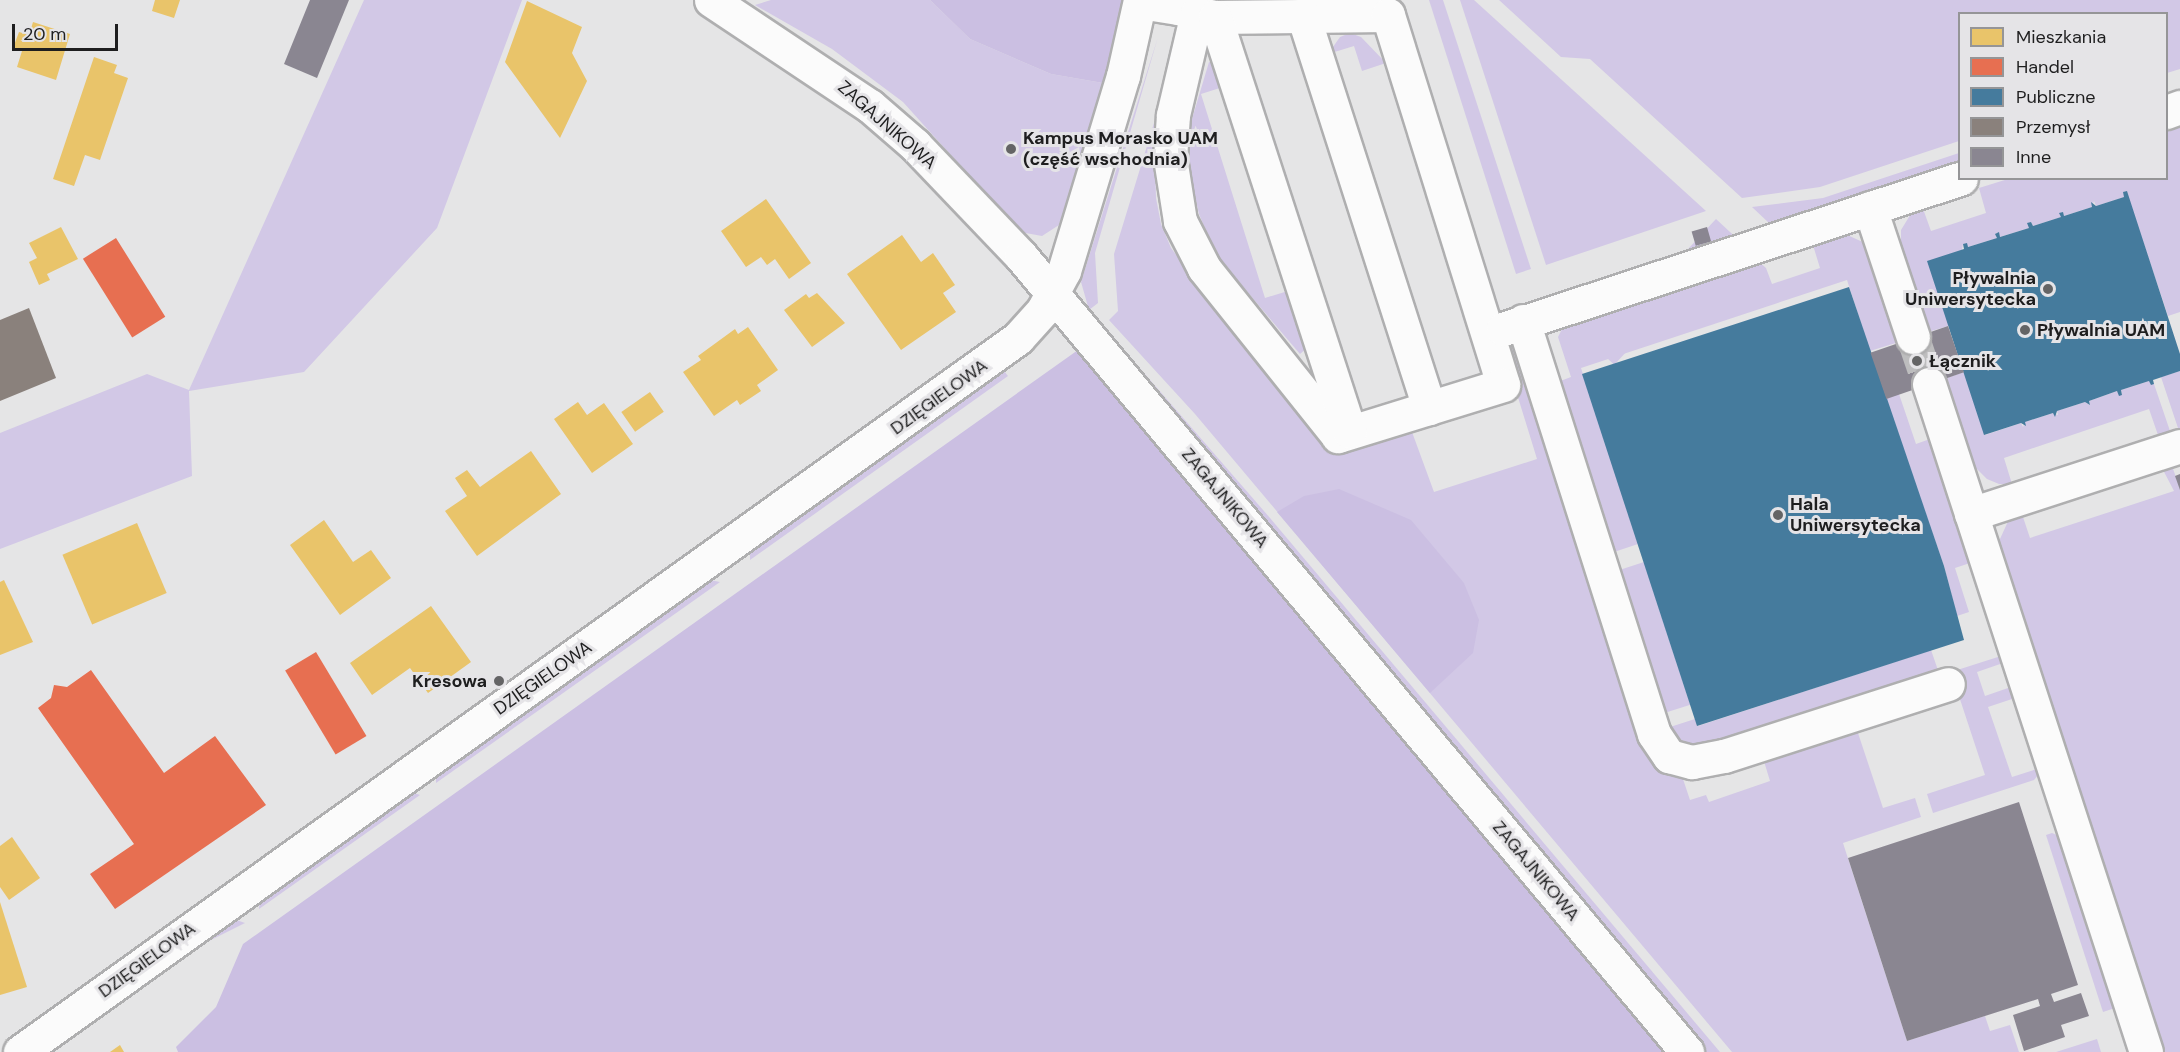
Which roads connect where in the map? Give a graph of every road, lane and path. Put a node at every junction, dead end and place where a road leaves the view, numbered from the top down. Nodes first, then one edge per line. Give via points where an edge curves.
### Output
1 (711, 0) edge
2 (1140, 1) edge
3 (1206, 15) junction
4 (1303, 15) junction
5 (1958, 179) edge
6 (1870, 208) junction
7 (1054, 292) junction
8 (1523, 321) junction
9 (1487, 335) junction
10 (1913, 337) tunnel mouth
11 (1929, 384) tunnel mouth
12 (1429, 408) junction
13 (1350, 432) junction
14 (2180, 446) edge
15 (1971, 514) junction
16 (1948, 684) dead end
17 (20, 1052) edge
18 (1687, 1052) edge
19 (2146, 1052) edge

1 - 7 street, ZAGAJNIKOWA via 834,79 915,145
2 - 3 street
2 - 7 street, DZIĘGIELOWA via 1123,76 1076,235
3 - 4 street
3 - 13 street
3 - 13 street via 1173,115 1170,158 1180,221 1204,268 1338,436
4 - 9 street via 1388,15
4 - 12 street
5 - 6 street
6 - 8 street
6 - 10 street
7 - 17 street, DZIĘGIELOWA via 1031,325 1003,352
7 - 18 street, ZAGAJNIKOWA
8 - 9 street
8 - 16 street via 1654,734 1669,756 1692,762 1724,756
9 - 12 street via 1503,385
11 - 15 street
12 - 13 street
14 - 15 street
15 - 19 street

